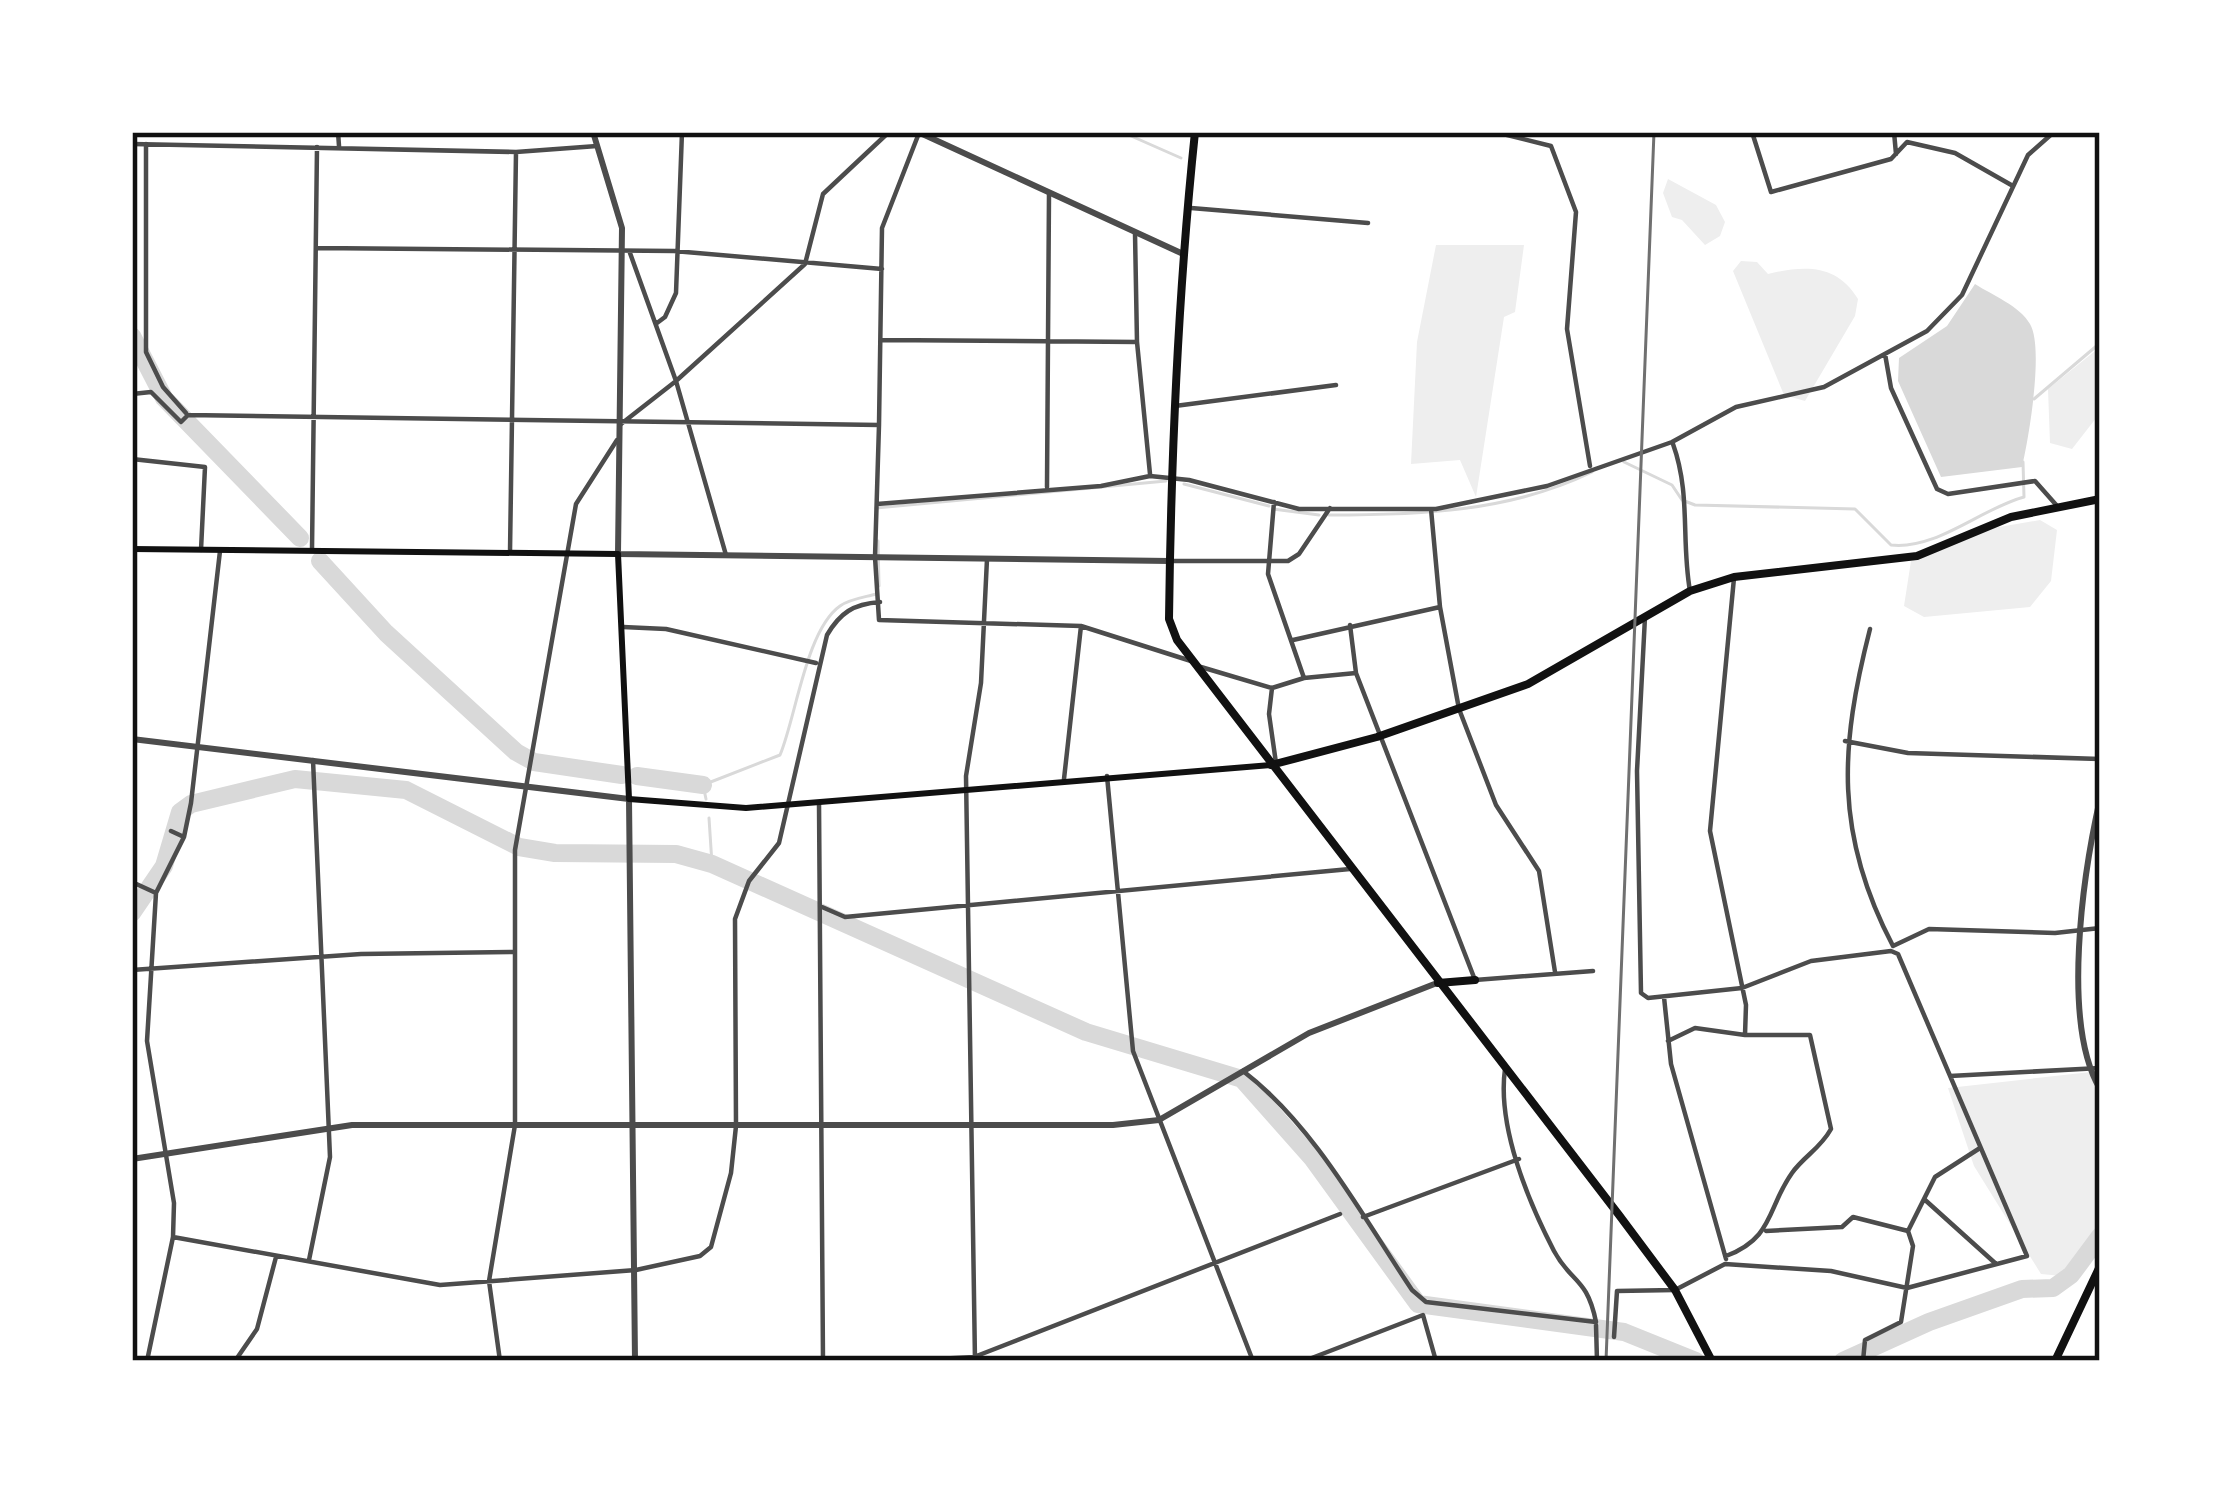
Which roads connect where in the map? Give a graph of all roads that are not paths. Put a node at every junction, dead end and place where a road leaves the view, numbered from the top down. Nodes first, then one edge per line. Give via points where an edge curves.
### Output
1 (151, 132) edge
2 (338, 132) edge
3 (593, 132) edge
4 (682, 132) edge
5 (889, 132) edge
6 (918, 132) edge
7 (1195, 132) edge
8 (1495, 132) edge
9 (1752, 132) edge
10 (1894, 132) edge
11 (2054, 132) edge
12 (132, 144) edge
13 (148, 144) junction
14 (339, 146) junction
15 (597, 146) junction
16 (317, 147) junction
17 (516, 152) junction
18 (1896, 154) junction
19 (2013, 186) junction
20 (1049, 193) junction
21 (1185, 208) junction
22 (1368, 223) dead end
23 (1135, 233) junction
24 (316, 248) junction
25 (514, 250) junction
26 (626, 252) junction
27 (677, 252) junction
28 (1181, 253) junction
29 (805, 263) junction
30 (882, 269) junction
31 (657, 323) junction
32 (882, 340) junction
33 (1137, 342) junction
34 (1046, 343) junction
35 (1885, 354) junction
36 (676, 381) junction
37 (1336, 385) dead end
38 (132, 394) edge
39 (1174, 406) junction
40 (185, 417) junction
41 (314, 418) junction
42 (512, 422) junction
43 (684, 422) junction
44 (621, 424) junction
45 (879, 425) junction
46 (620, 435) junction
47 (1672, 442) junction
48 (132, 459) edge
49 (1590, 467) junction
50 (1150, 476) junction
51 (1172, 478) junction
52 (1047, 488) junction
53 (2100, 499) edge
54 (1274, 502) junction
55 (875, 505) junction
56 (1330, 508) junction
57 (2060, 509) junction
58 (1430, 513) junction
59 (132, 549) edge
60 (202, 550) junction
61 (220, 550) junction
62 (312, 551) junction
63 (511, 552) junction
64 (565, 553) junction
65 (618, 554) junction
66 (726, 556) junction
67 (875, 557) junction
68 (987, 559) junction
69 (1170, 561) junction
70 (1268, 562) junction
71 (1734, 577) junction
72 (1690, 591) junction
73 (880, 602) junction
74 (1440, 607) junction
75 (1646, 617) junction
76 (985, 624) junction
77 (1350, 624) junction
78 (1081, 626) junction
79 (622, 627) junction
80 (1870, 628) dead end
81 (1293, 640) junction
82 (1192, 662) junction
83 (816, 663) junction
84 (1356, 673) junction
85 (1304, 678) junction
86 (1272, 688) junction
87 (1459, 709) junction
88 (1377, 736) junction
89 (132, 739) edge
90 (1845, 741) junction
91 (198, 746) junction
92 (313, 760) junction
93 (2100, 760) edge
94 (1274, 764) junction
95 (1107, 776) junction
96 (1064, 779) junction
97 (523, 788) junction
98 (968, 788) junction
99 (2100, 799) edge
100 (629, 800) junction
101 (818, 802) junction
102 (784, 804) junction
103 (171, 831) dead end
104 (182, 836) junction
105 (1350, 869) junction
106 (132, 882) edge
107 (1118, 892) junction
108 (156, 893) junction
109 (968, 907) junction
110 (822, 908) junction
111 (2100, 928) edge
112 (2084, 930) junction
113 (1892, 949) junction
114 (513, 952) junction
115 (322, 957) junction
116 (132, 970) edge
117 (1593, 970) dead end
118 (155, 972) junction
119 (1555, 972) junction
120 (1474, 980) junction
121 (1437, 983) junction
122 (1742, 988) junction
123 (1664, 997) junction
124 (1745, 1035) junction
125 (1668, 1041) junction
126 (2100, 1068) edge
127 (1504, 1069) junction
128 (2088, 1069) junction
129 (1243, 1071) junction
130 (1950, 1076) junction
131 (2100, 1089) edge
132 (1159, 1120) junction
133 (968, 1124) junction
134 (515, 1125) junction
135 (822, 1125) junction
136 (330, 1126) junction
137 (635, 1126) junction
138 (736, 1126) junction
139 (1980, 1148) junction
140 (166, 1154) junction
141 (1519, 1159) junction
142 (132, 1160) edge
143 (1924, 1199) junction
144 (1340, 1214) dead end
145 (1363, 1217) junction
146 (1766, 1231) junction
147 (1908, 1231) junction
148 (173, 1237) junction
149 (275, 1257) junction
150 (309, 1260) junction
151 (1725, 1260) junction
152 (1215, 1262) junction
153 (1996, 1265) junction
154 (2100, 1266) edge
155 (636, 1270) junction
156 (489, 1281) junction
157 (1906, 1288) junction
158 (1675, 1290) junction
159 (1426, 1302) junction
160 (1423, 1313) junction
161 (1596, 1322) junction
162 (1614, 1336) dead end
163 (974, 1359) edge
164 (147, 1361) edge
165 (235, 1361) edge
166 (500, 1361) edge
167 (635, 1361) edge
168 (823, 1361) edge
169 (898, 1361) edge
170 (1253, 1361) edge
171 (1304, 1361) edge
172 (1436, 1361) edge
173 (1598, 1361) edge
174 (1712, 1361) edge
175 (1863, 1361) edge
176 (2055, 1361) edge

1 - 13 street
2 - 14 street
3 - 15 street
4 - 27 street
5 - 29 street via 823,194
6 - 20 street
6 - 30 street via 882,228
7 - 21 main road
8 - 49 street via 1551,146 1576,212 1567,329
9 - 18 street via 1771,192
10 - 18 street
11 - 19 street via 2028,155
12 - 13 street
13 - 16 street
13 - 40 street via 146,352
14 - 16 street
14 - 17 street
15 - 17 street
15 - 26 street
16 - 24 street
17 - 25 street
18 - 19 street via 1903,142 1955,153
19 - 35 street via 1949,313
20 - 23 street
20 - 34 street
21 - 22 street
21 - 28 main road
23 - 28 street
23 - 33 street
24 - 25 street
24 - 41 street
25 - 26 street
25 - 42 street
26 - 27 street
26 - 31 street
26 - 44 street
27 - 29 street
27 - 31 street via 676,293
28 - 39 main road
29 - 30 street
29 - 36 street
30 - 32 street
31 - 36 street
32 - 34 street
32 - 45 street
33 - 34 street
33 - 50 street
34 - 52 street
35 - 47 street via 1824,387 1736,407
35 - 57 street via 1891,388 1937,489 2041,483
36 - 43 street
36 - 44 street
37 - 39 street
38 - 40 street via 152,392
39 - 51 main road
40 - 41 street
41 - 42 street
41 - 62 street
42 - 44 street
42 - 63 street
43 - 44 street
43 - 45 street
43 - 66 street
44 - 46 street
45 - 55 street
46 - 64 street via 575,505
46 - 65 street
47 - 49 street
47 - 72 street via 1688,500
48 - 60 street via 205,467
49 - 58 street
50 - 51 street
50 - 52 street
51 - 54 street
51 - 69 main road
52 - 55 street
53 - 57 main road
54 - 56 street
54 - 70 street
55 - 67 street
56 - 58 street
56 - 70 street via 1294,558
57 - 71 main road via 2011,517 1917,556
58 - 74 street
59 - 60 main road
60 - 61 main road
61 - 62 main road
61 - 91 street
62 - 63 main road
63 - 64 main road
64 - 65 main road
64 - 97 street
65 - 66 street
65 - 79 main road
66 - 67 street
67 - 68 street
67 - 73 street
68 - 69 street
68 - 76 street
69 - 70 street
69 - 82 main road via 1169,619
70 - 81 street
71 - 72 main road
71 - 122 street via 1710,831
72 - 75 main road
73 - 76 street via 879,620
73 - 83 street via 839,615
74 - 77 street
74 - 87 street
75 - 87 main road via 1528,684
75 - 123 street via 1637,977 1648,998
76 - 78 street
76 - 98 street
77 - 81 street
77 - 84 street
78 - 82 street
78 - 96 street
79 - 83 street via 666,629
79 - 100 main road
80 - 90 street
81 - 85 street
82 - 86 street
82 - 94 main road
83 - 102 street
84 - 85 street
84 - 88 street
85 - 86 street
86 - 94 street
87 - 88 main road
87 - 119 street via 1496,805 1539,871
88 - 94 main road
88 - 120 street
89 - 91 street
90 - 93 street via 1908,753
90 - 113 street via 1852,826
91 - 92 street
91 - 104 street
92 - 97 street
92 - 115 street
94 - 95 main road
94 - 105 main road
95 - 96 main road
95 - 107 street
96 - 98 main road
97 - 100 street
97 - 114 street
98 - 101 main road
98 - 109 street
99 - 112 street
100 - 102 main road
100 - 137 street
101 - 102 main road
101 - 110 street
102 - 138 street via 779,844 751,879 735,919
103 - 104 street
104 - 108 street
105 - 107 street
105 - 121 main road
106 - 108 street
107 - 109 street
107 - 132 street via 1133,1047
108 - 118 street
109 - 110 street via 845,917
109 - 133 street
110 - 135 street
111 - 112 street
112 - 113 street via 1929,929
112 - 128 street
113 - 122 street via 1811,962
113 - 130 street
114 - 115 street
114 - 134 street
115 - 118 street
115 - 136 street
116 - 118 street
117 - 119 street
118 - 140 street via 147,1041
119 - 120 street
120 - 121 main road
121 - 127 main road
121 - 129 street via 1309,1033
122 - 123 street
122 - 124 street
123 - 125 street
124 - 125 street via 1695,1028
124 - 146 street via 1810,1035 1832,1120 1820,1151 1793,1171
125 - 151 street
126 - 128 street
127 - 141 street
127 - 158 main road
128 - 130 street
128 - 131 street
129 - 132 street
129 - 145 street via 1266,1089
130 - 139 street
132 - 133 street
132 - 152 street
133 - 135 street
133 - 163 street
134 - 136 street
134 - 137 street
134 - 156 street
135 - 138 street
135 - 168 street
136 - 140 street
136 - 150 street
137 - 138 street
137 - 155 street
138 - 155 street via 711,1247
139 - 143 street via 1935,1178
139 - 153 street via 2027,1256
140 - 142 street
140 - 148 street
141 - 145 street
141 - 161 street via 1556,1255 1585,1284
143 - 147 street
143 - 153 street
144 - 152 street
145 - 159 street
146 - 147 street via 1841,1226 1853,1216
146 - 151 street
147 - 157 street
148 - 149 street
148 - 164 street
149 - 150 street
149 - 165 street via 257,1329
150 - 156 street via 440,1285
151 - 157 street
151 - 158 street
152 - 163 street
152 - 170 street
153 - 157 street
154 - 176 main road
155 - 156 street
155 - 167 street
156 - 166 street
157 - 175 street via 1901,1322 1861,1347
158 - 162 street via 1617,1291
158 - 174 main road
159 - 160 street
159 - 161 street
160 - 171 street
160 - 172 street
161 - 173 street
163 - 169 street

